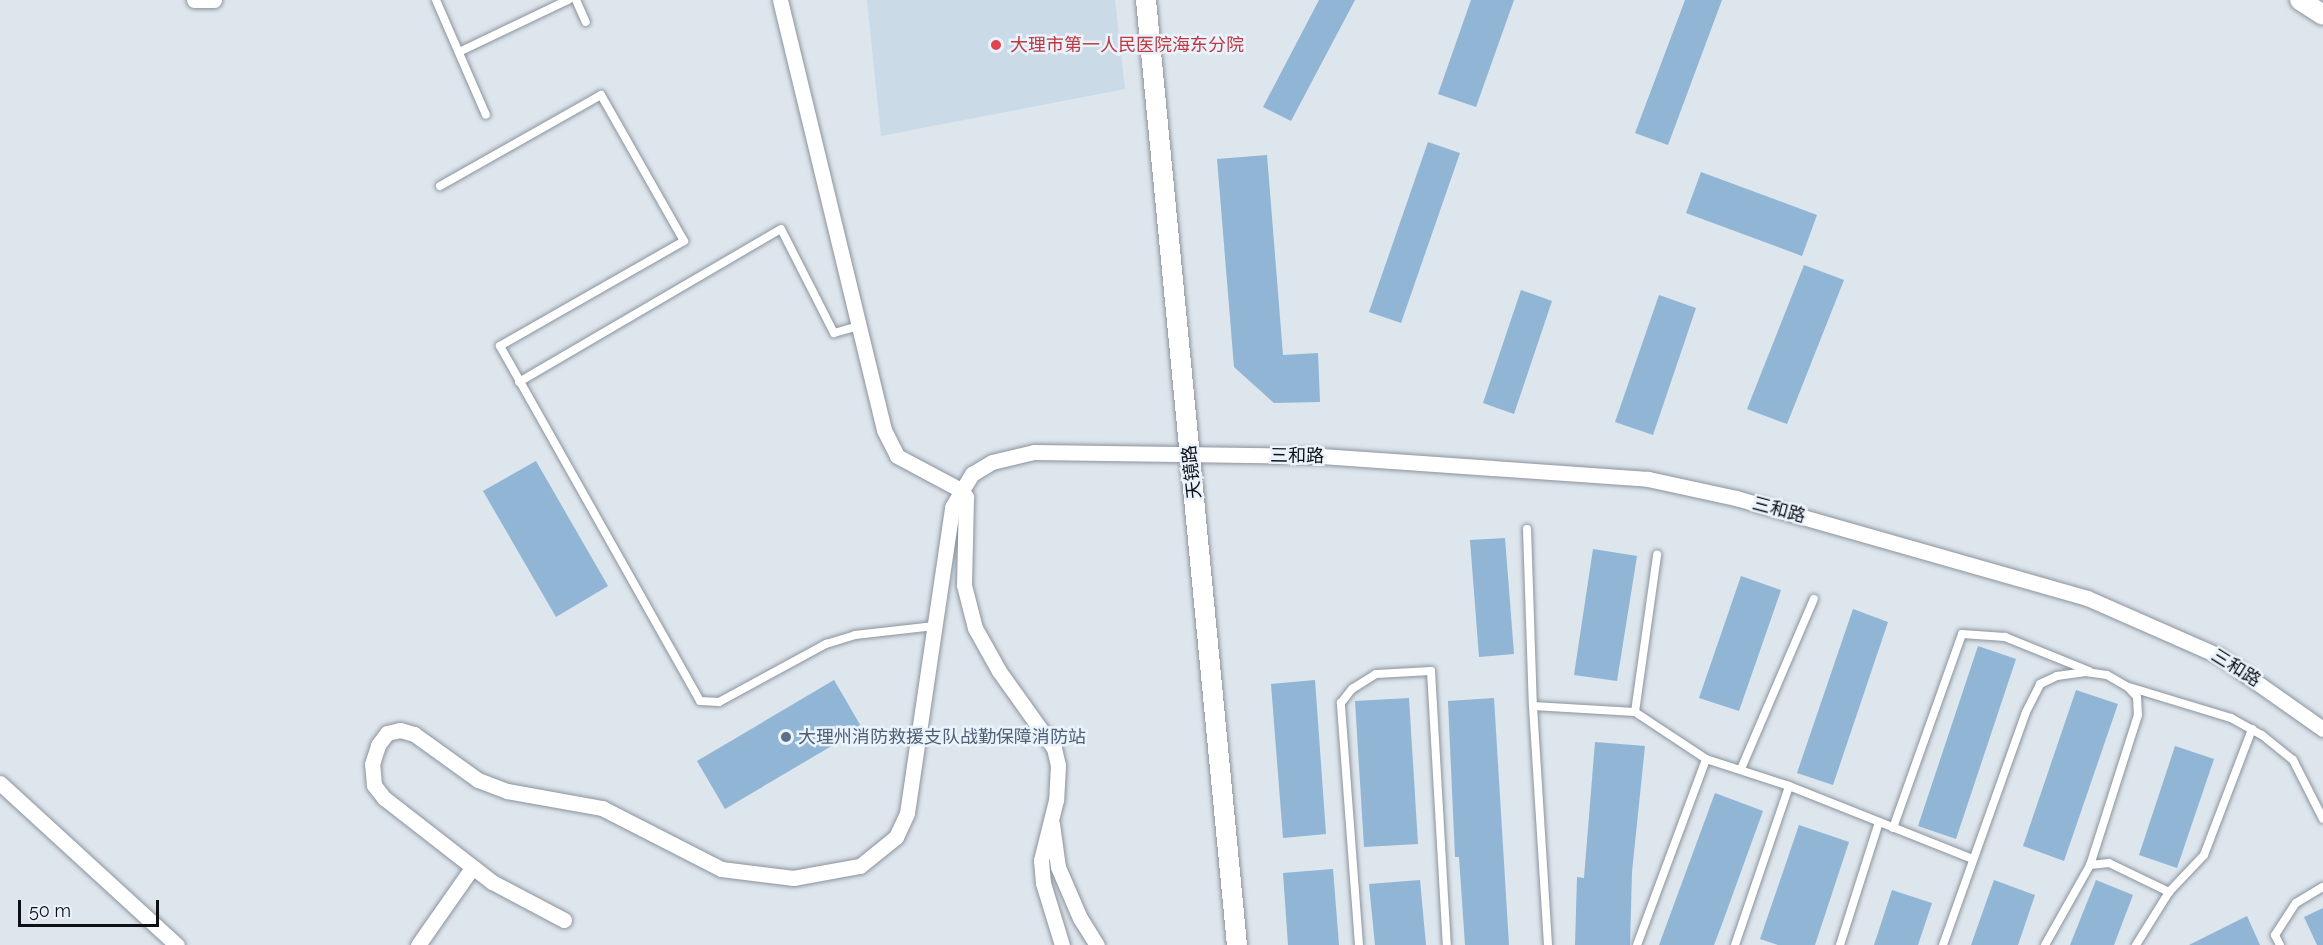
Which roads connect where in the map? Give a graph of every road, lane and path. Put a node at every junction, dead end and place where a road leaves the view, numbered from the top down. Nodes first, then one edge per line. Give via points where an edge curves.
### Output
1 (194, 0) edge
2 (214, 0) edge
3 (436, 0) edge
4 (568, 0) edge
5 (576, 0) edge
6 (780, 0) edge
7 (1146, 0) edge
8 (2300, 0) edge
9 (2323, 15) edge
10 (586, 22) dead end
11 (459, 52) junction
12 (486, 115) dead end
13 (440, 186) dead end
14 (859, 326) junction
15 (519, 382) junction
16 (1191, 455) junction
17 (961, 490) junction
18 (1527, 529) dead end
19 (1657, 555) dead end
20 (1814, 599) dead end
21 (934, 626) junction
22 (2093, 673) junction
23 (2128, 687) junction
24 (1533, 706) junction
25 (1635, 711) junction
26 (2252, 729) junction
27 (2323, 729) edge
28 (1706, 759) junction
29 (1741, 769) junction
30 (0, 783) edge
31 (1789, 786) junction
32 (1051, 819) junction
33 (2323, 819) edge
34 (1879, 822) junction
35 (1893, 828) junction
36 (1972, 860) junction
37 (2090, 865) junction
38 (472, 868) junction
39 (2323, 887) edge
40 (2169, 892) junction
41 (564, 920) dead end
42 (177, 945) edge
43 (418, 945) edge
44 (1062, 945) edge
45 (1096, 945) edge
46 (1237, 945) edge
47 (1359, 945) edge
48 (1447, 945) edge
49 (1548, 945) edge
50 (1637, 945) edge
51 (1735, 945) edge
52 (1840, 945) edge
53 (1944, 945) edge
54 (2045, 945) edge
55 (2136, 945) edge
56 (2280, 945) edge

1 - 2 street
3 - 11 lane
4 - 11 lane
5 - 10 lane
6 - 14 street
7 - 16 street, 天镜路
8 - 9 street
11 - 12 lane
13 - 15 lane via 601,95 684,241 500,346
14 - 15 lane via 834,333 781,229
14 - 17 street via 890,446 907,462
15 - 21 lane via 700,701 719,702 826,644 855,635
16 - 17 street, 三和路 via 1034,452 992,462 972,474
16 - 27 street, 三和路 via 1321,456 1563,471 1648,479 1736,498 2086,598 2220,656
16 - 46 street, 天镜路
17 - 21 street via 952,507 946,536
17 - 32 street via 966,497 964,585 968,608 999,671 1054,748 1058,777
18 - 24 lane
19 - 25 lane
20 - 29 lane
21 - 38 street via 907,813 896,837 860,866 793,878 721,869 602,808 497,787 470,775 414,734 400,730 387,733 372,764 374,785 410,820
22 - 23 lane
22 - 35 lane via 2005,637 1962,634
22 - 36 lane via 2057,676 2040,684
23 - 26 lane via 2203,708
23 - 37 lane via 2137,697 2138,715
24 - 25 lane
24 - 49 lane
25 - 28 lane
26 - 33 lane via 2293,760
26 - 40 lane via 2204,855
28 - 29 lane
28 - 50 lane
29 - 31 lane
30 - 42 street
31 - 34 lane
31 - 51 lane
32 - 44 street via 1041,860 1043,883
32 - 45 street via 1059,867
34 - 35 lane
34 - 52 lane
35 - 36 lane
36 - 53 lane
37 - 40 lane via 2109,863
37 - 54 lane
38 - 41 street
38 - 43 street
39 - 56 lane via 2296,903 2275,935
40 - 55 lane
47 - 48 lane via 1341,703 1352,689 1376,674 1431,671

